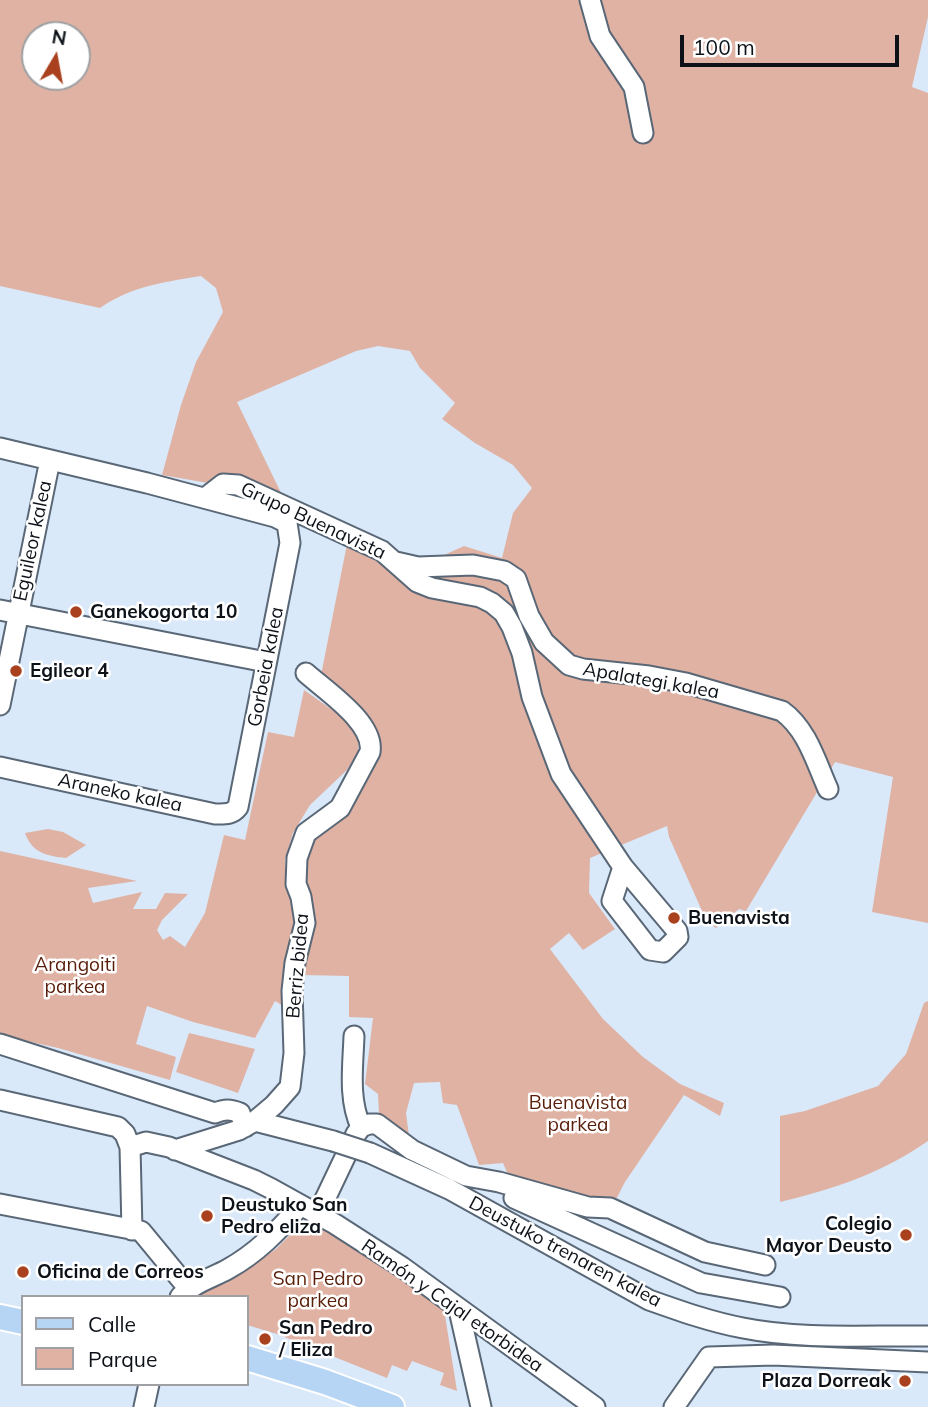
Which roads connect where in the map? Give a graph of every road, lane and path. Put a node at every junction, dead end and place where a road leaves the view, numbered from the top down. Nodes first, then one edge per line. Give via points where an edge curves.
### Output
1 (590, 0) edge
2 (643, 133) dead end
3 (0, 448) edge
4 (50, 460) junction
5 (205, 498) junction
6 (396, 562) junction
7 (9, 612) edge
8 (266, 662) junction
9 (306, 673) dead end
10 (0, 705) edge
11 (0, 767) edge
12 (828, 789) dead end
13 (238, 807) joint
14 (623, 867) dead end
15 (354, 1036) dead end
16 (0, 1045) edge
17 (0, 1100) edge
18 (250, 1124) junction
19 (361, 1127) junction
20 (130, 1147) junction
21 (175, 1150) junction
22 (432, 1160) junction
23 (431, 1181) junction
24 (540, 1201) junction
25 (0, 1204) edge
26 (308, 1211) junction
27 (132, 1230) junction
28 (765, 1265) dead end
29 (184, 1292) edge
30 (780, 1297) dead end
31 (0, 1301) edge
32 (21, 1306) edge
33 (459, 1310) junction
34 (0, 1317) edge
35 (21, 1322) edge
36 (928, 1336) edge
37 (248, 1358) edge
38 (928, 1363) edge
39 (248, 1373) edge
40 (149, 1386) edge
41 (144, 1407) edge
42 (354, 1407) edge
43 (392, 1407) edge
44 (481, 1407) edge
45 (595, 1407) edge
46 (674, 1407) edge

1 - 2 street via 600,37 634,87
3 - 4 street
4 - 5 street
4 - 7 street, Eguileor kalea
5 - 6 street, Grupo Buenavista via 223,484 238,485 382,551
5 - 8 street, Gorbeia kalea via 275,517 289,527 290,543
6 - 12 street, Apalategi kalea via 504,571 516,579 528,616 544,642 569,665 686,683 782,711 805,737
6 - 14 street, Grupo Buenavista via 417,582 480,597 504,613 522,653 532,697 561,775
7 - 8 street
7 - 10 street, Eguileor kalea
8 - 13 street, Gorbeia kalea
9 - 18 street, Berriz bidea via 360,721 372,743 340,808 301,842 295,867 305,923 292,991 293,1071 290,1087
11 - 13 street, Araneko kalea via 215,814 228,815
15 - 19 street via 354,1113
16 - 18 street via 215,1113 234,1111
17 - 20 street via 118,1127
18 - 21 street
18 - 23 street, Deustuko trenaren kalea, bridge via 333,1140
19 - 22 street via 377,1124
19 - 26 street
20 - 21 street, Ramón y Cajal etorbidea via 146,1142
20 - 27 street
21 - 26 street, Ramón y Cajal etorbidea via 254,1180
22 - 23 street
22 - 24 street via 466,1177 499,1182
23 - 36 street, Deustuko trenaren kalea via 649,1300 685,1313 791,1334
24 - 28 street via 610,1208 705,1252
24 - 30 street via 645,1259 701,1283
25 - 27 street
26 - 29 street via 229,1268
26 - 33 street, Ramón y Cajal etorbidea via 402,1267
27 - 29 street via 141,1231
31 - 32 main road
33 - 44 street
33 - 45 street, Ramón y Cajal etorbidea
34 - 35 main road
37 - 43 main road
38 - 46 street via 773,1355 709,1357
39 - 42 main road
40 - 41 street

